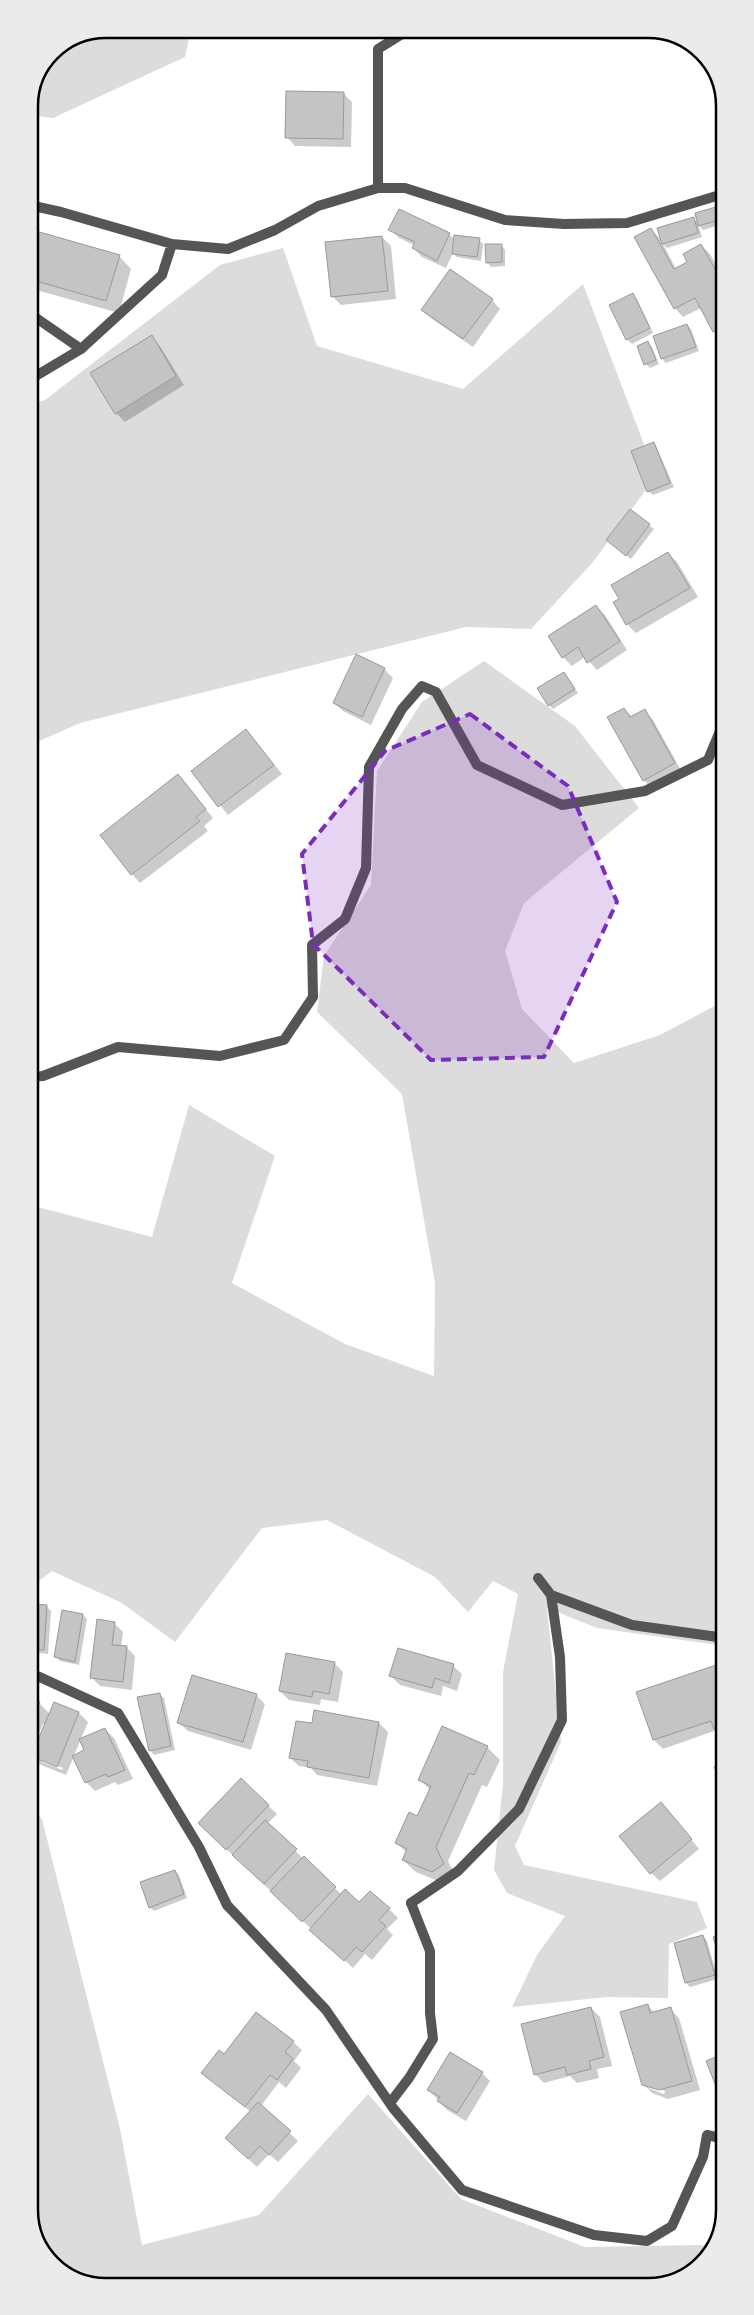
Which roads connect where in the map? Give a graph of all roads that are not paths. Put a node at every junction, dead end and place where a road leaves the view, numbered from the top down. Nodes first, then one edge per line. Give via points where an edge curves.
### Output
1 (396, 38) edge
2 (378, 188) junction
3 (716, 196) edge
4 (38, 207) edge
5 (172, 244) junction
6 (38, 319) edge
7 (81, 349) junction
8 (38, 375) edge
9 (716, 742) edge
10 (38, 1076) edge
11 (538, 1578) dead end
12 (551, 1595) junction
13 (716, 1637) edge
14 (38, 1676) edge
15 (390, 2103) junction
16 (716, 2137) edge

1 - 2 street via 378,49
2 - 3 street via 405,188 505,220 564,224 627,223
2 - 5 street via 318,206 275,230 228,249
4 - 5 street
5 - 7 street via 162,275
6 - 7 street
7 - 8 street
9 - 10 street via 708,760 645,791 562,804 477,765 436,692 422,686 402,709 369,766 366,868 345,919 312,945 313,997 284,1040 220,1056 118,1047
11 - 12 street
12 - 13 street via 632,1625
12 - 15 street via 560,1658 562,1720 519,1809 458,1871 411,1903 430,1951 433,2039
14 - 15 street via 118,1713 199,1847 227,1905 326,2010
15 - 16 street via 462,2190 594,2235 647,2241 672,2226 703,2157 708,2135

